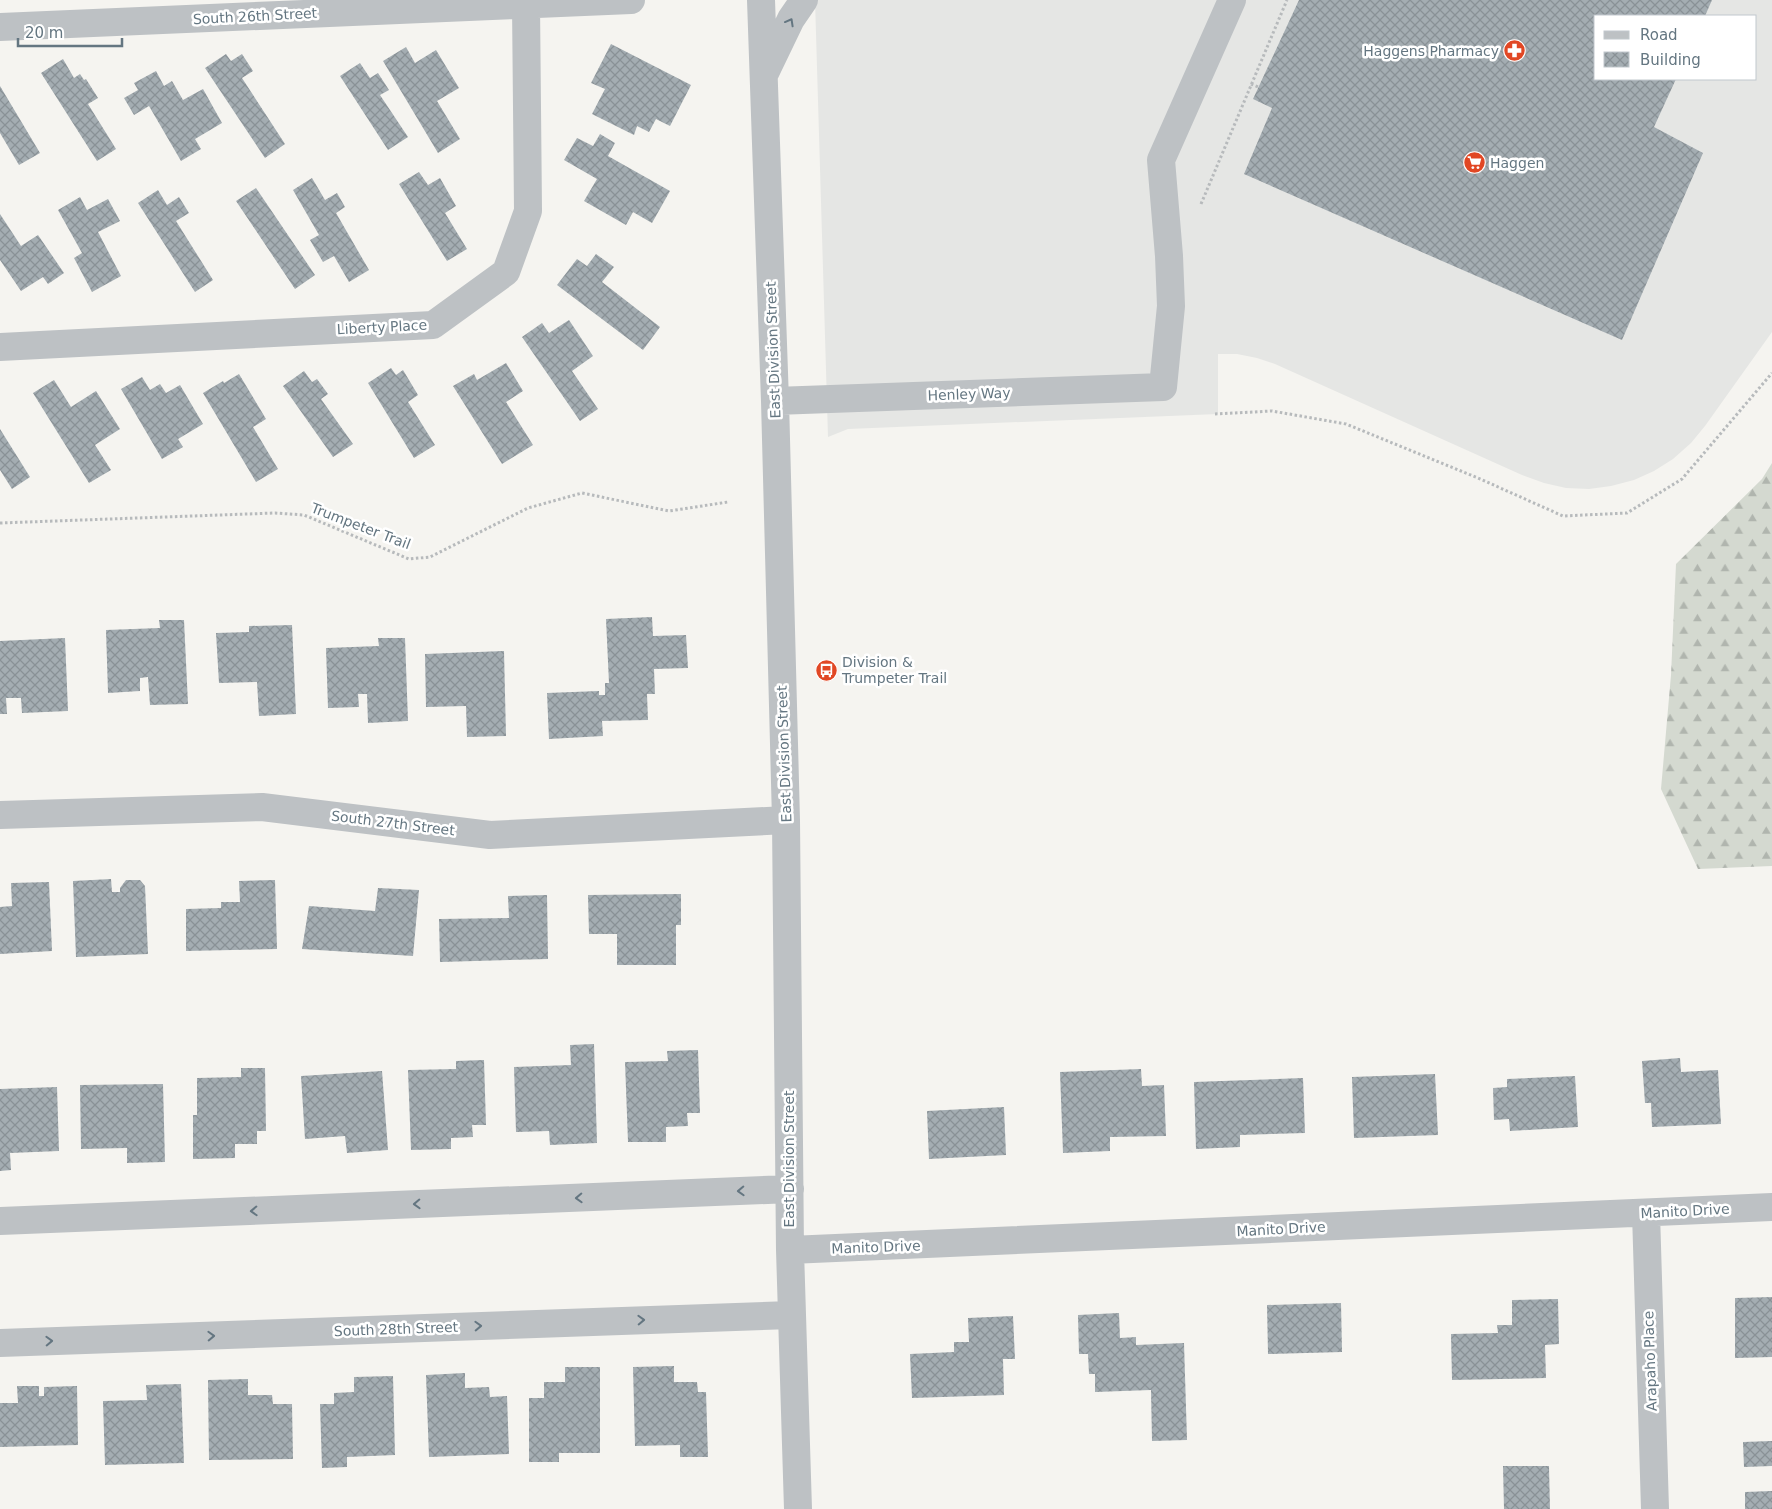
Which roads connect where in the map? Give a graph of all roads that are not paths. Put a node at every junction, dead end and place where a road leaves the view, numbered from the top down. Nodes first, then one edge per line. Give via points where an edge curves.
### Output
1 (630, 0) edge
2 (760, 0) edge
3 (804, 0) edge
4 (1232, 0) edge
5 (526, 4) junction
6 (0, 27) edge
7 (763, 77) junction
8 (0, 347) edge
9 (774, 401) junction
10 (0, 815) edge
11 (786, 820) junction
12 (790, 1189) junction
13 (1772, 1207) edge
14 (1646, 1213) junction
15 (0, 1221) edge
16 (790, 1250) junction
17 (792, 1315) junction
18 (0, 1343) edge
19 (798, 1509) edge
20 (1655, 1509) edge

1 - 5 street, South 26th Street
2 - 7 street, East Division Street
7 -> 3 street
4 - 9 street, Henley Way via 1161,160 1170,306 1163,387
5 - 6 street, South 26th Street
5 - 8 street, Liberty Place via 528,211 506,272 433,325
7 - 9 street, East Division Street
9 - 11 street, East Division Street
10 - 11 street, South 27th Street via 262,807 490,835
11 - 12 street, East Division Street
12 -> 15 street
12 - 16 street, East Division Street
13 - 14 street, Manito Drive
14 - 16 street, Manito Drive
14 - 20 street, Arapaho Place
16 - 17 street, East Division Street
18 -> 17 street, South 28th Street
17 - 19 street, East Division Street

